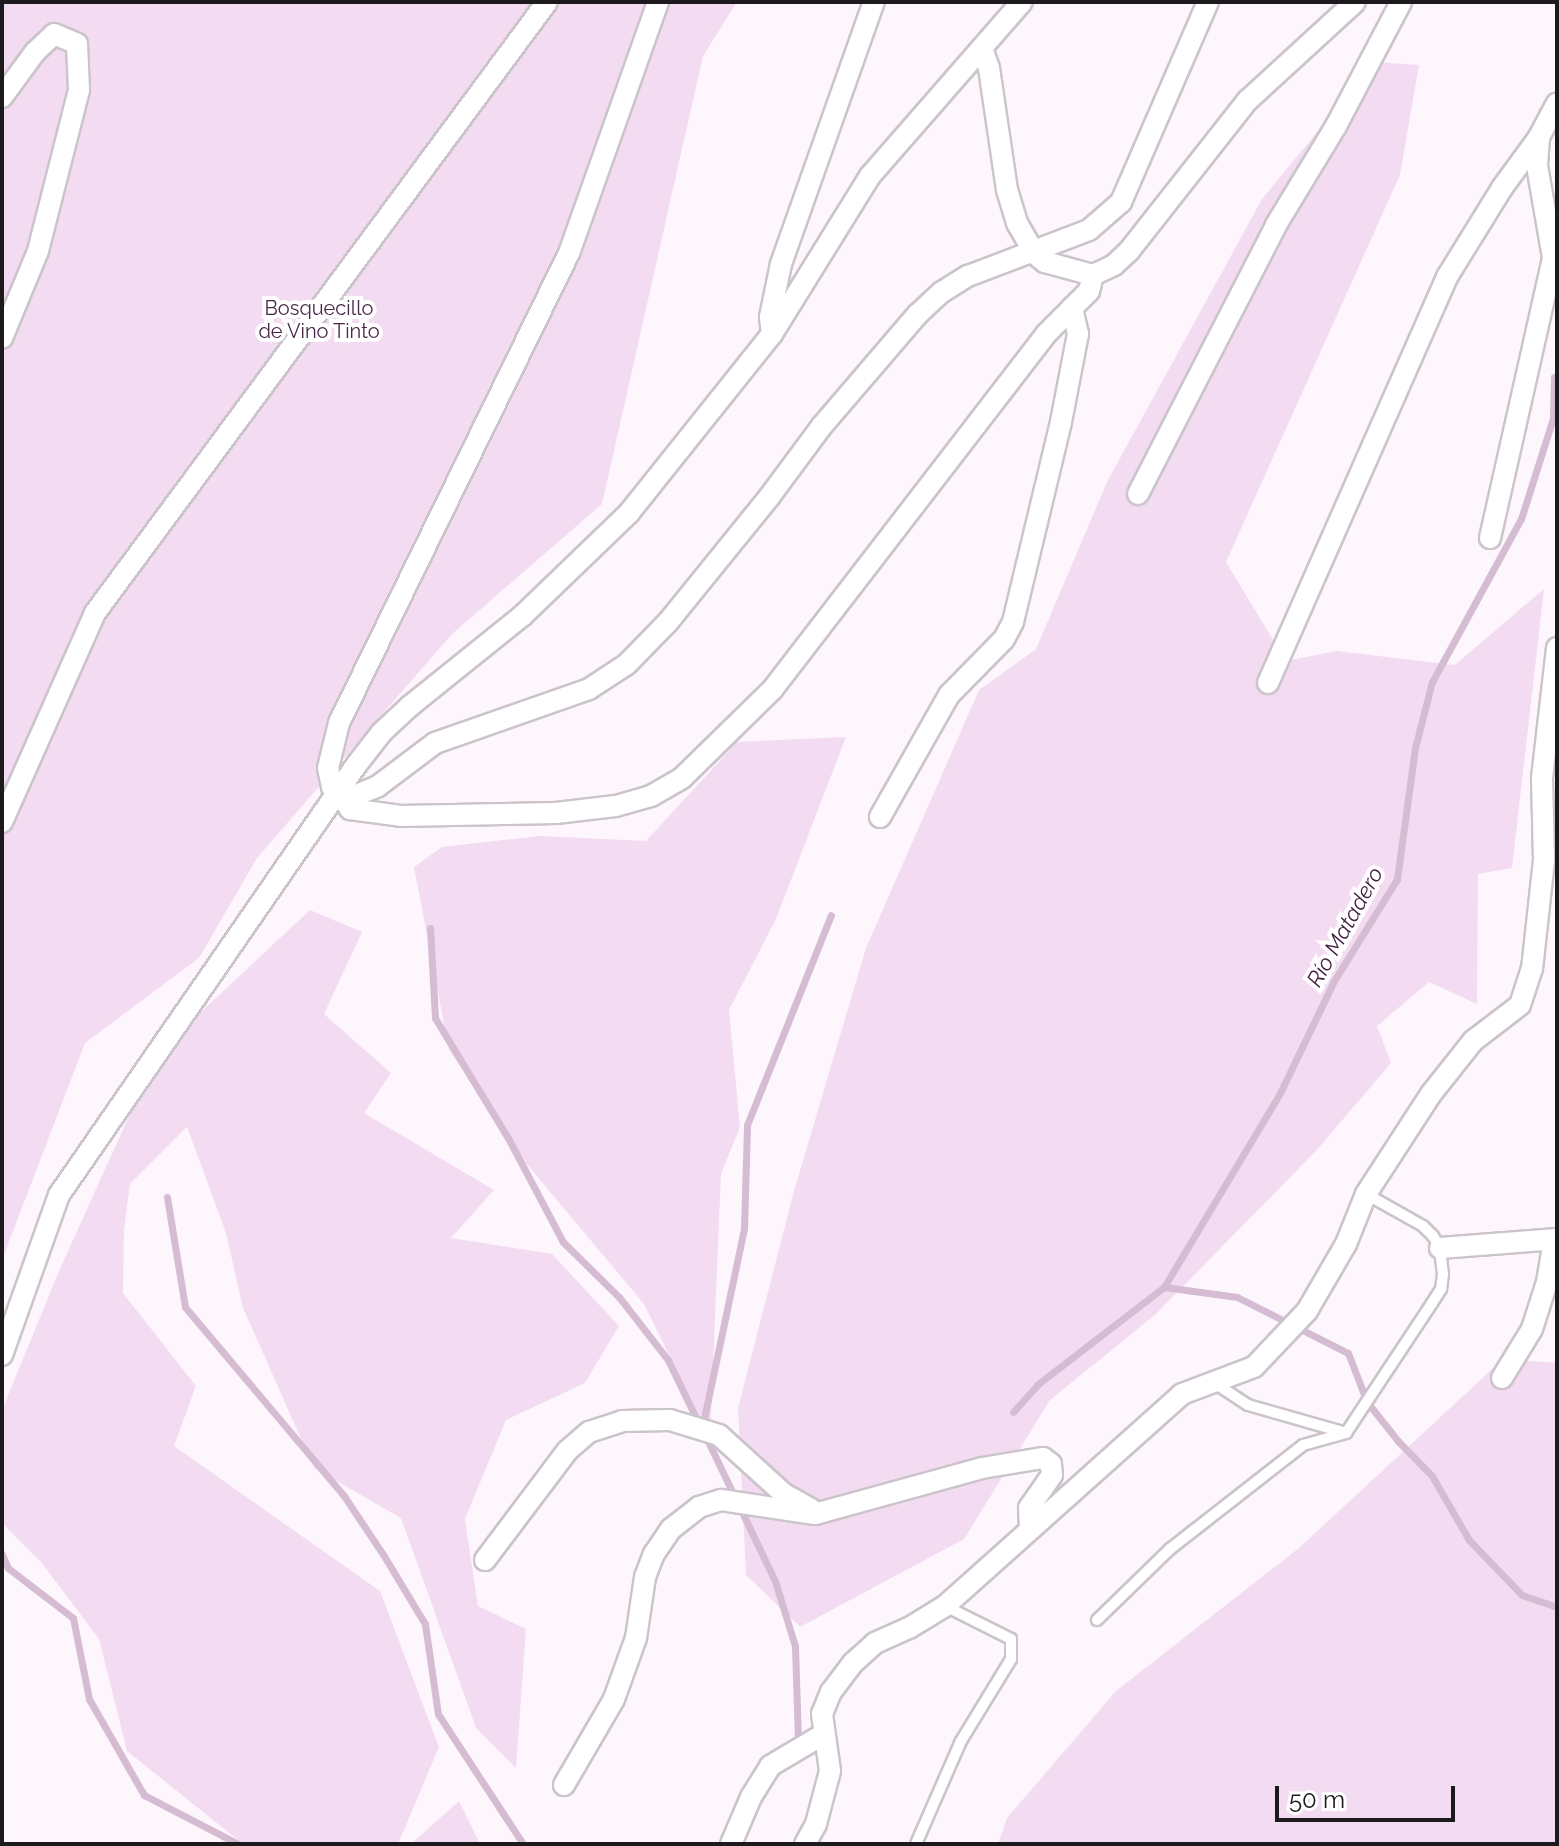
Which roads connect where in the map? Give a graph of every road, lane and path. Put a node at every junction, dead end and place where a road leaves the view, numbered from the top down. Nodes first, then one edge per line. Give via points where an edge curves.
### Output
1 (547, 2) edge
2 (658, 2) edge
3 (874, 2) edge
4 (1022, 2) edge
5 (1208, 2) edge
6 (1355, 2) edge
7 (1401, 2) edge
8 (982, 48) junction
9 (2, 97) edge
10 (1557, 103) edge
11 (1539, 137) junction
12 (1549, 196) edge
13 (1035, 254) junction
14 (1555, 269) edge
15 (1093, 275) junction
16 (1072, 308) junction
17 (772, 334) junction
18 (2, 338) edge
19 (1138, 494) dead end
20 (1490, 538) dead end
21 (1557, 648) edge
22 (1268, 683) dead end
23 (340, 797) junction
24 (880, 817) dead end
25 (2, 822) edge
26 (1550, 857) edge
27 (1366, 1194) junction
28 (1555, 1240) edge
29 (1440, 1248) junction
30 (2, 1355) edge
31 (1502, 1378) dead end
32 (1212, 1381) junction
33 (1346, 1433) junction
34 (818, 1513) junction
35 (1030, 1528) junction
36 (485, 1560) dead end
37 (945, 1606) junction
38 (1097, 1620) dead end
39 (824, 1734) junction
40 (564, 1785) dead end
41 (731, 1844) edge
42 (805, 1844) edge
43 (916, 1844) edge

1 - 25 street via 95,613
2 - 23 street via 569,253 339,723 328,768
3 - 17 street via 781,264 770,317
4 - 8 street
5 - 13 street via 1121,202 1089,230
6 - 15 street via 1248,100 1129,251
7 - 19 street via 1276,225
8 - 13 street via 1011,207
8 - 17 street via 870,176
9 - 18 street via 54,34 77,44 79,90 68,134 38,251
10 - 11 street
11 - 12 street via 1537,166
11 - 22 street via 1447,277
12 - 14 street
13 - 15 street via 1045,262
13 - 23 street via 968,276 918,314 821,427 668,622 612,676 563,699 435,743 378,786
14 - 20 street
15 - 16 street via 1089,291
16 - 23 street via 1046,334 772,690 682,778 651,796 616,806 556,813 401,816 350,809
16 - 24 street via 1078,334 1013,622 1004,639 949,695
17 - 23 street via 629,513 522,616 381,733
21 - 26 street via 1542,778
23 - 30 street via 59,1195
26 - 27 street via 1526,995 1464,1052
27 - 29 lane via 1423,1226
27 - 32 street via 1346,1244 1307,1311 1254,1367
28 - 29 street
28 - 31 street via 1532,1329
29 - 33 lane via 1441,1289
32 - 33 lane via 1248,1405
32 - 35 street via 1172,1402
33 - 38 lane via 1303,1445 1170,1549
34 - 35 street via 982,1468 1043,1458 1051,1464 1052,1475 1029,1508
34 - 36 street via 784,1494 719,1435 670,1420 622,1421 589,1432 567,1451
34 - 40 street via 721,1500 699,1507 671,1529 645,1577 636,1638 614,1699
35 - 37 street
37 - 39 street via 875,1643 853,1663 826,1703
37 - 43 lane via 1011,1639 1011,1659 961,1741
39 - 41 street via 770,1766
39 - 42 street via 830,1771

